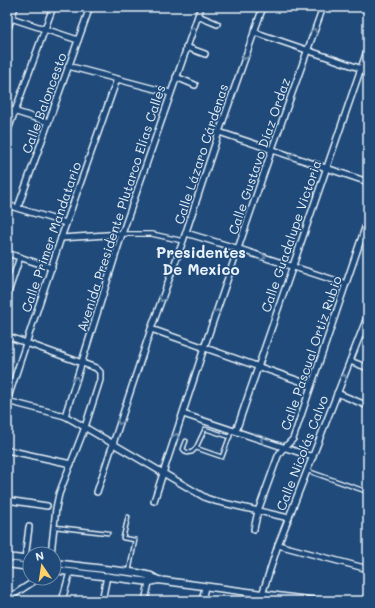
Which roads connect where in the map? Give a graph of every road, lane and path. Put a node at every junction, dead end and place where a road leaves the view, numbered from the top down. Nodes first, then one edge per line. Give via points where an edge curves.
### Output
1 (14, 7) edge
2 (53, 7) edge
3 (90, 7) edge
4 (201, 7) edge
5 (263, 7) edge
6 (323, 7) edge
7 (198, 16) junction
8 (10, 18) junction
9 (217, 24) dead end
10 (7, 28) edge
11 (45, 29) junction
12 (254, 32) junction
13 (78, 40) junction
14 (186, 47) junction
15 (368, 48) edge
16 (307, 51) junction
17 (205, 54) dead end
18 (68, 66) junction
19 (361, 69) junction
20 (368, 71) edge
21 (176, 77) junction
22 (117, 79) junction
23 (195, 85) dead end
24 (170, 93) junction
25 (7, 108) edge
26 (15, 111) junction
27 (48, 122) junction
28 (219, 132) junction
29 (7, 133) edge
30 (272, 149) junction
31 (326, 168) junction
32 (368, 182) edge
33 (7, 204) edge
34 (18, 207) junction
35 (368, 219) edge
36 (66, 223) junction
37 (186, 233) junction
38 (122, 234) junction
39 (61, 238) junction
40 (183, 241) junction
41 (239, 249) junction
42 (7, 253) edge
43 (20, 257) junction
44 (293, 267) junction
45 (52, 268) junction
46 (346, 284) junction
47 (7, 296) edge
48 (368, 315) edge
49 (151, 329) junction
50 (366, 329) edge
51 (7, 336) edge
52 (27, 343) junction
53 (204, 348) junction
54 (350, 361) junction
55 (81, 362) junction
56 (258, 366) junction
57 (368, 368) edge
58 (311, 385) junction
59 (337, 393) junction
60 (7, 401) edge
61 (368, 406) edge
62 (183, 414) junction
63 (65, 416) junction
64 (85, 427) junction
65 (234, 430) junction
66 (230, 437) junction
67 (186, 441) dead end
68 (113, 444) junction
69 (196, 448) junction
70 (285, 448) junction
71 (7, 450) edge
72 (313, 457) junction
73 (71, 464) junction
74 (308, 471) junction
75 (163, 473) junction
76 (97, 492) dead end
77 (368, 492) edge
78 (7, 500) edge
79 (154, 500) dead end
80 (47, 506) dead end
81 (258, 511) junction
82 (128, 517) dead end
83 (289, 518) junction
84 (29, 527) dead end
85 (54, 527) junction
86 (254, 529) dead end
87 (108, 533) dead end
88 (278, 545) junction
89 (28, 546) edge
90 (52, 546) edge
91 (7, 557) edge
92 (22, 559) edge
93 (7, 564) edge
94 (62, 564) edge
95 (22, 566) edge
96 (368, 569) edge
97 (62, 571) edge
98 (70, 572) junction
99 (129, 572) junction
100 (107, 576) junction
101 (150, 579) junction
102 (27, 586) edge
103 (205, 587) junction
104 (262, 594) junction
105 (368, 594) edge
106 (7, 599) edge
107 (62, 601) edge
108 (102, 601) edge
109 (144, 601) edge
110 (202, 601) edge
111 (260, 601) edge
112 (315, 601) edge
113 (366, 601) edge

1 - 8 main road
2 - 11 street
3 - 13 street, Calle Baloncesto
4 - 7 street, Avenida Presidente Plutarco Elías Calles
5 - 12 street, Calle Lázaro Cárdenas
16 -> 6 street, Calle Gustavo Díaz Ordaz
7 - 9 street
14 -> 7 street, Avenida Presidente Plutarco Elías Calles
8 - 10 main road
8 - 11 street
11 - 13 street
11 - 26 street
12 - 16 street
12 -> 28 street, Calle Lázaro Cárdenas
13 - 18 street, Calle Baloncesto
14 - 17 street
14 - 21 street, Avenida Presidente Plutarco Elías Calles
15 - 19 street, Calle Guadalupe Victoria
16 - 19 street
16 - 30 street, Calle Gustavo Díaz Ordaz
18 - 22 street
18 - 27 street, Calle Baloncesto
19 - 20 street
19 - 31 street, Calle Guadalupe Victoria
21 - 23 street
21 - 24 street, Avenida Presidente Plutarco Elías Calles
22 - 24 street
22 - 36 street, Calle Primer Mandatario
24 - 38 street, Avenida Presidente Plutarco Elías Calles
25 - 26 street
26 - 27 street
26 - 29 street
27 - 34 street, Calle Baloncesto
28 - 30 street
28 - 37 street, Calle Lázaro Cárdenas
31 -> 30 street
30 - 41 street, Calle Gustavo Díaz Ordaz
31 - 32 street
31 - 44 street, Calle Guadalupe Victoria
33 - 34 street
34 - 36 street
35 - 46 street, Calle Pascual Ortiz Rubio
36 - 39 street, Calle Primer Mandatario
37 - 40 street, Calle Lázaro Cárdenas
37 - 41 street
38 - 39 street
38 - 40 street via 152,234
38 - 55 street, Avenida Presidente Plutarco Elías Calles
39 - 45 street, Calle Primer Mandatario
40 -> 49 street, Calle Lázaro Cárdenas
41 -> 44 street
53 -> 41 street, Calle Gustavo Díaz Ordaz
42 - 43 street
43 - 45 street
43 - 47 street
44 - 46 street
44 - 56 street, Calle Guadalupe Victoria
45 - 52 street, Calle Primer Mandatario
46 - 58 street, Calle Pascual Ortiz Rubio
48 - 50 street, Calle Nicolás Calvo
49 - 53 street
49 -> 68 street, Calle Lázaro Cárdenas
50 - 54 street, Calle Nicolás Calvo
51 - 52 street
52 - 55 street
52 - 60 street, Calle Primer Mandatario
53 - 56 street
53 - 62 street, Calle Gustavo Díaz Ordaz
54 - 57 street
59 -> 54 street, Calle Nicolás Calvo
63 -> 55 street, Avenida Presidente Plutarco Elías Calles
55 - 64 street via 96,368 101,378
56 - 58 street
56 - 65 street, Calle Guadalupe Victoria
58 - 70 street, Calle Pascual Ortiz Rubio via 293,439
59 - 61 street
59 - 72 street, Calle Nicolás Calvo
60 - 63 street
62 - 65 street
75 -> 62 street, Calle Gustavo Díaz Ordaz
63 - 64 street
64 - 68 street
64 - 73 street
65 - 66 lane
70 -> 65 street
66 - 69 lane via 205,429
66 - 69 lane via 222,457
67 - 69 lane via 183,449 187,453
68 - 75 street
68 - 76 street, Calle Lázaro Cárdenas
70 - 72 street
70 - 81 street, Calle Pascual Ortiz Rubio via 278,456
71 - 73 street
72 - 74 street, Calle Nicolás Calvo
73 - 85 street via 59,494
74 - 77 lane
74 - 83 street, Calle Nicolás Calvo
75 - 79 street, Calle Gustavo Díaz Ordaz
75 - 81 street via 206,498
78 - 80 street
81 - 83 street
81 - 86 street, Calle Pascual Ortiz Rubio
82 - 99 lane via 124,538 134,540
83 - 88 street, Calle Nicolás Calvo
84 - 89 street
85 - 87 lane
85 - 90 street
88 - 96 street
88 - 104 street, Calle Nicolás Calvo
91 - 92 street
93 - 95 street
94 - 99 street
97 - 98 street
98 - 100 street
98 - 107 street
99 - 101 street
100 - 101 street
100 - 108 street
101 - 103 street
101 - 109 street
102 - 106 street
103 - 104 street
103 - 110 street
104 - 111 street, Calle Nicolás Calvo
104 - 112 street
105 - 113 street

